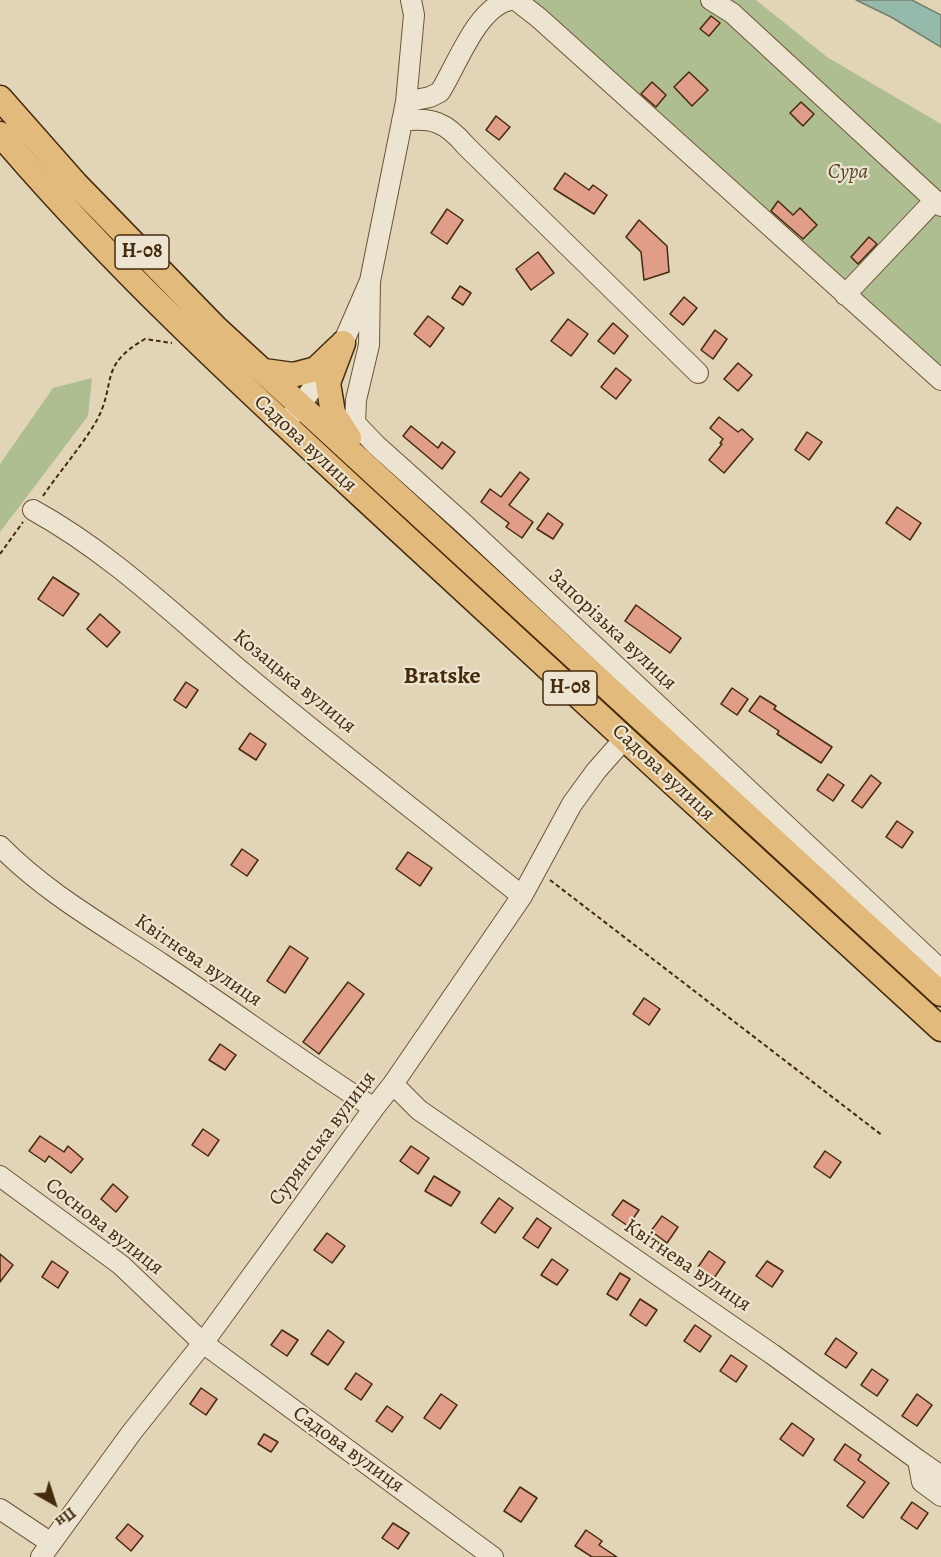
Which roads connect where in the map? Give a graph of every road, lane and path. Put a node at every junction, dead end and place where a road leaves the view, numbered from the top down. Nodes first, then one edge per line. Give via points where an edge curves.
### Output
1 (411, 0) edge
2 (510, 0) edge
3 (516, 0) edge
4 (711, 0) edge
5 (0, 98) edge
6 (406, 102) junction
7 (402, 121) junction
8 (0, 134) edge
9 (938, 203) edge
10 (370, 281) junction
11 (845, 295) junction
12 (193, 338) junction
13 (343, 343) junction
14 (264, 371) junction
15 (698, 373) dead end
16 (941, 380) edge
17 (297, 402) junction
18 (284, 424) junction
19 (364, 464) junction
20 (33, 510) junction
21 (0, 554) edge
22 (625, 738) junction
23 (0, 846) edge
24 (536, 870) junction
25 (522, 896) junction
26 (941, 970) edge
27 (941, 994) edge
28 (941, 1029) edge
29 (393, 1084) junction
30 (374, 1108) junction
31 (883, 1136) dead end
32 (0, 1176) edge
33 (203, 1343) junction
34 (918, 1460) junction
35 (941, 1476) edge
36 (941, 1496) edge
37 (0, 1509) edge
38 (46, 1550) edge
39 (493, 1557) edge

1 - 6 street via 414,15
2 - 6 street via 501,2 484,17 440,92
3 - 11 street
4 - 9 street via 732,13
5 - 14 main road, Н-08 via 75,183 216,328
6 - 7 street
7 - 10 street
7 - 15 street via 420,118 454,131
8 - 12 main road, Н-08 via 74,218
9 - 11 street
10 - 13 street
10 - 26 street, Запорізька вулиця via 369,345 356,400 355,423
11 - 16 street
12 - 18 main road, Садова вулиця / Н-08
12 - 20 path via 174,343 145,339 121,356 113,367 97,419
13 - 14 main road via 316,369 293,375
13 - 17 street
13 - 19 main road via 328,383 333,413
14 - 17 main road, Н-08
17 - 18 street
17 - 19 main road, Садова вулиця / Н-08
18 - 22 main road, Садова вулиця / Н-08
19 - 27 main road, Садова вулиця / Н-08
20 - 21 path
20 - 25 street, Козацька вулиця via 104,554 249,678
22 - 24 street, Сурянська вулиця via 572,804
22 - 28 main road, Садова вулиця / Н-08
23 - 30 street, Квітнева вулиця via 80,911
24 - 25 street, Сурянська вулиця
24 - 31 path
25 - 29 street, Сурянська вулиця
29 - 30 street, Сурянська вулиця
29 - 34 street, Квітнева вулиця via 419,1110
30 - 33 street, Сурянська вулиця
32 - 33 street, Соснова вулиця via 121,1265
33 - 38 street, Сурянська вулиця
33 - 39 street, Садова вулиця
34 - 35 street, Квітнева вулиця
34 - 36 street via 922,1482
37 - 38 street

